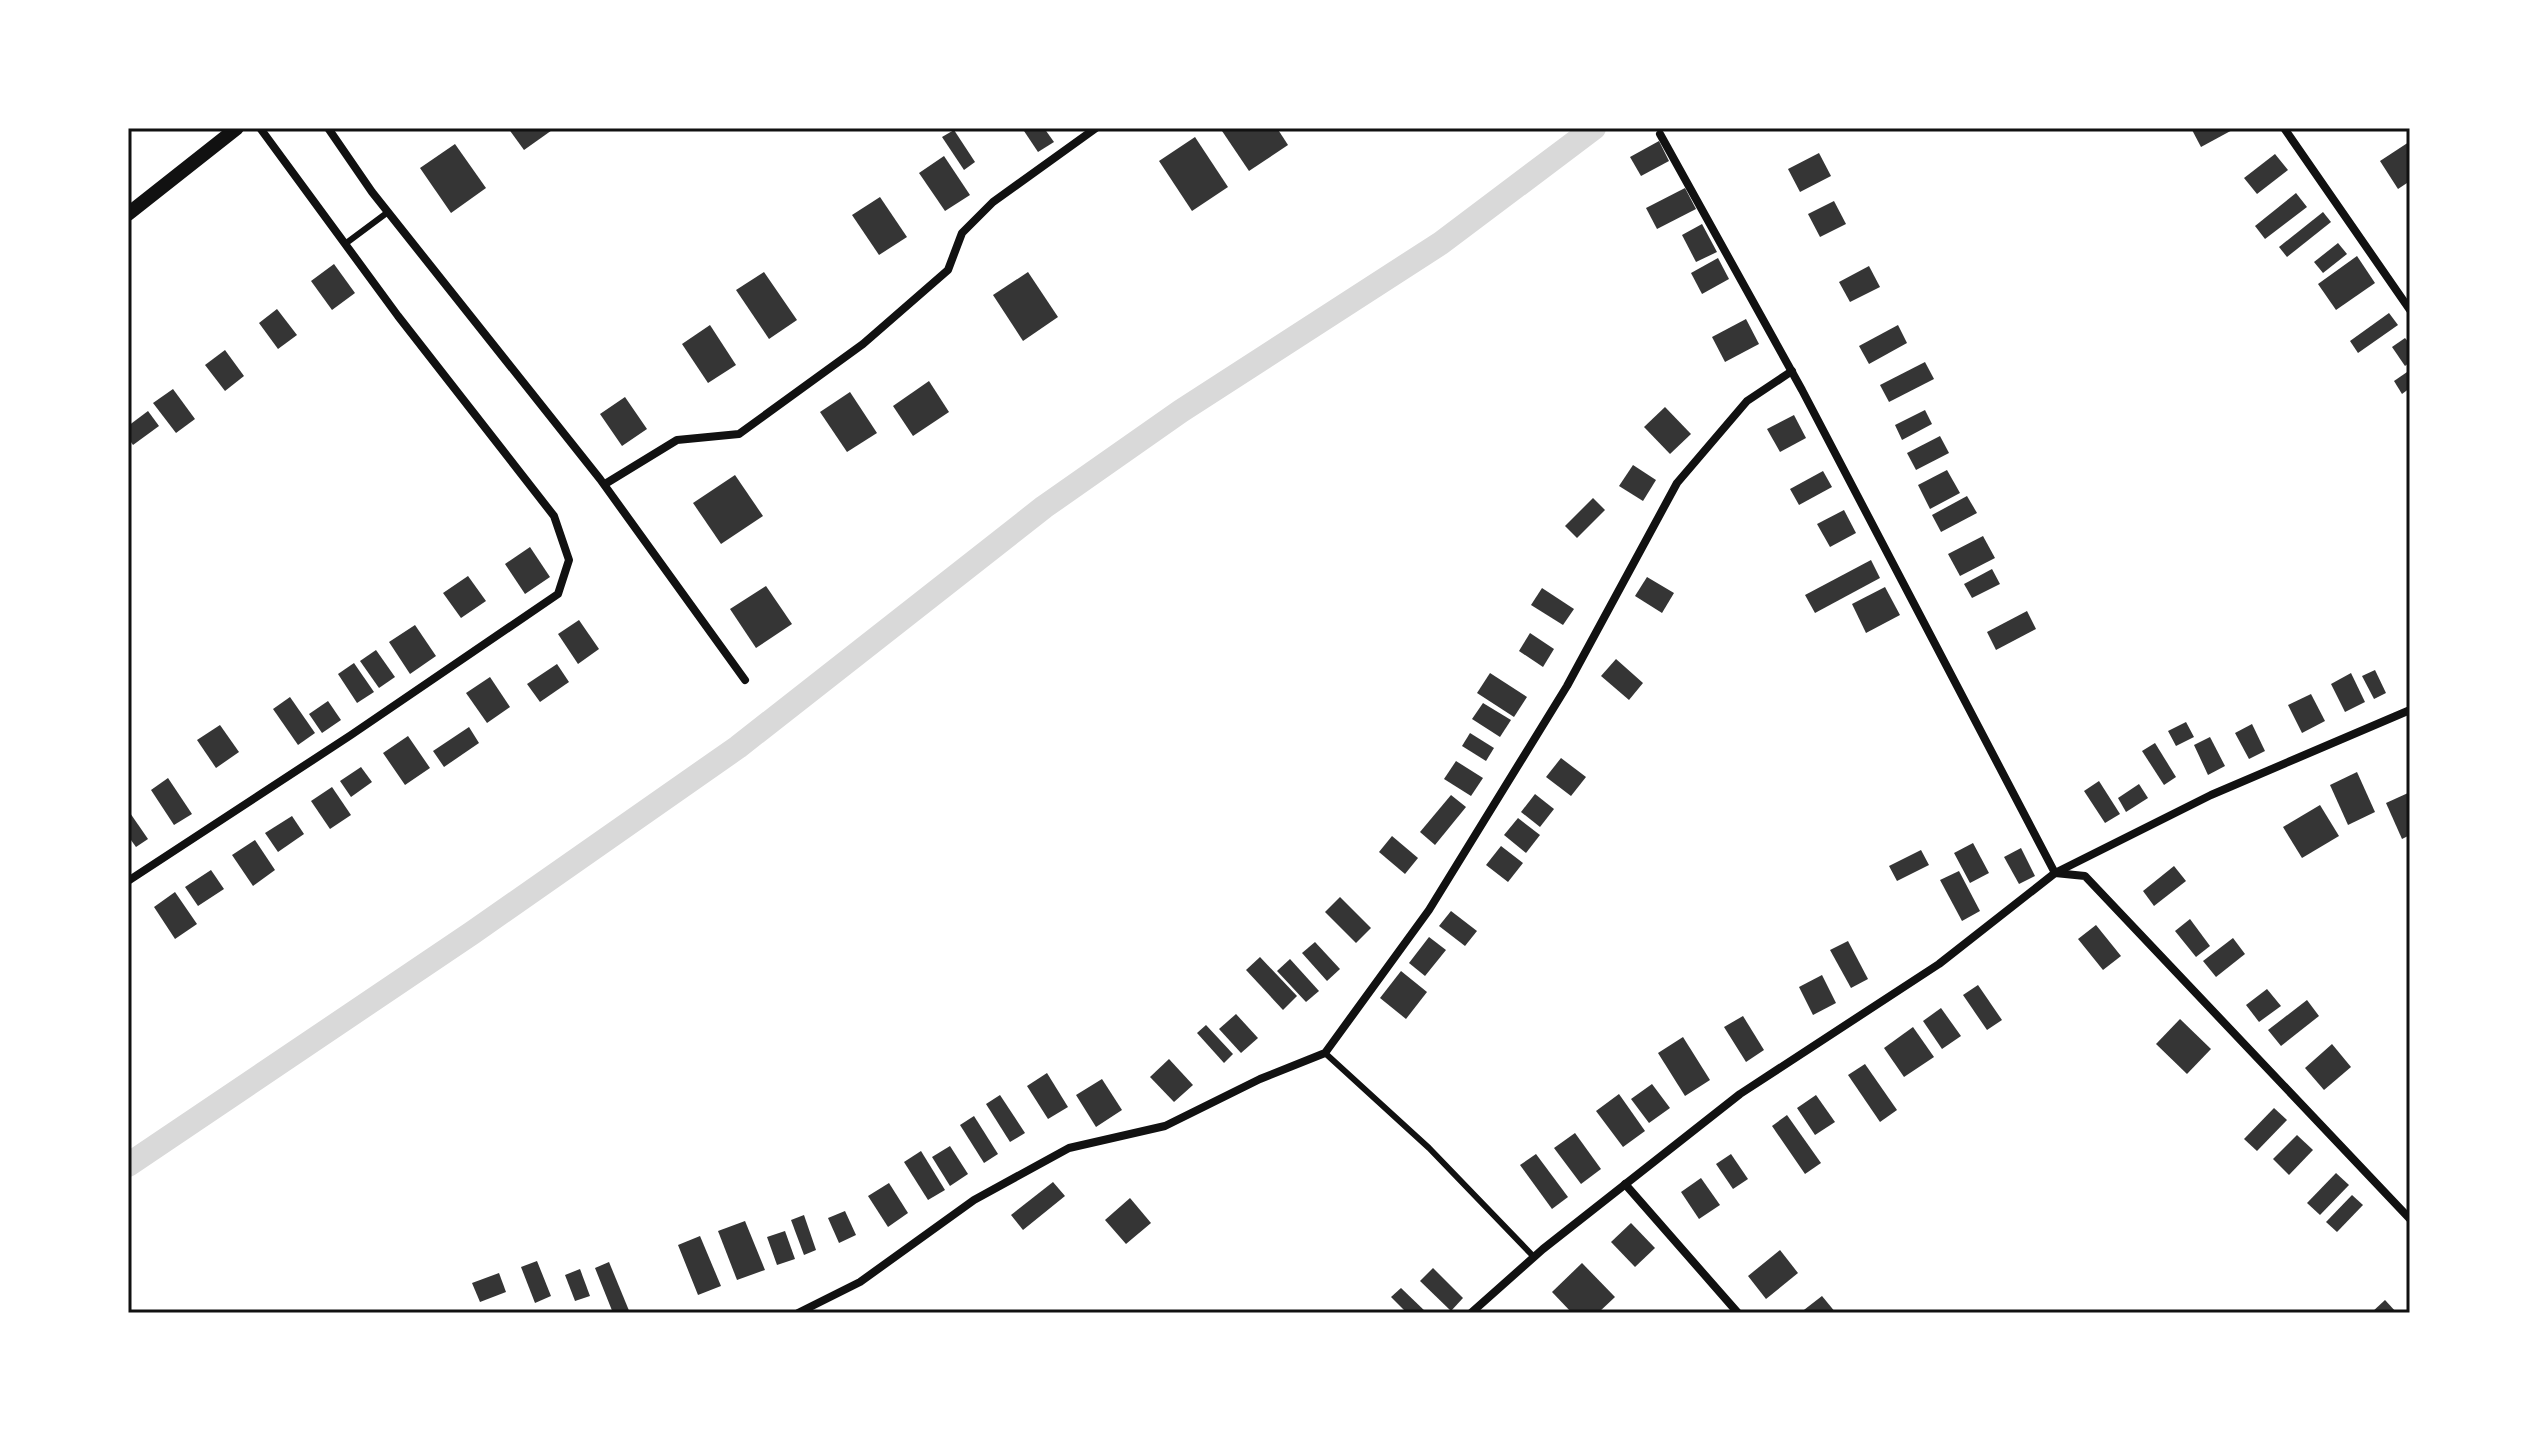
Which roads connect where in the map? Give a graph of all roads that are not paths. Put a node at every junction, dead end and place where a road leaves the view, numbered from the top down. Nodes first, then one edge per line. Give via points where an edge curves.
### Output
1 (237, 128) edge
2 (260, 128) edge
3 (328, 128) edge
4 (1096, 128) edge
5 (2284, 128) edge
6 (1660, 134) dead end
7 (388, 212) junction
8 (128, 214) edge
9 (345, 244) junction
10 (2410, 310) edge
11 (1792, 371) junction
12 (605, 484) junction
13 (745, 680) dead end
14 (2410, 710) edge
15 (2055, 873) junction
16 (128, 881) edge
17 (1325, 1053) junction
18 (1625, 1184) junction
19 (2410, 1219) edge
20 (1534, 1257) junction
21 (798, 1313) edge
22 (1471, 1313) edge
23 (1738, 1313) edge

1 - 8 street
2 - 9 street
3 - 7 street
4 - 12 street via 993,202 962,233 948,270 839,362 739,434 677,440
5 - 10 street
6 - 11 street
7 - 9 lane
7 - 12 street
9 - 16 street via 554,516 569,560 558,594
11 - 15 street
11 - 17 street via 1747,401 1677,483 1567,686 1429,910
12 - 13 street
14 - 15 street via 2211,795
15 - 18 street via 1939,964 1740,1094
15 - 19 street via 2085,876
17 - 20 lane via 1429,1148
17 - 21 street via 1165,1126 1069,1148 974,1200 860,1282
18 - 20 street
18 - 23 street
20 - 22 street

